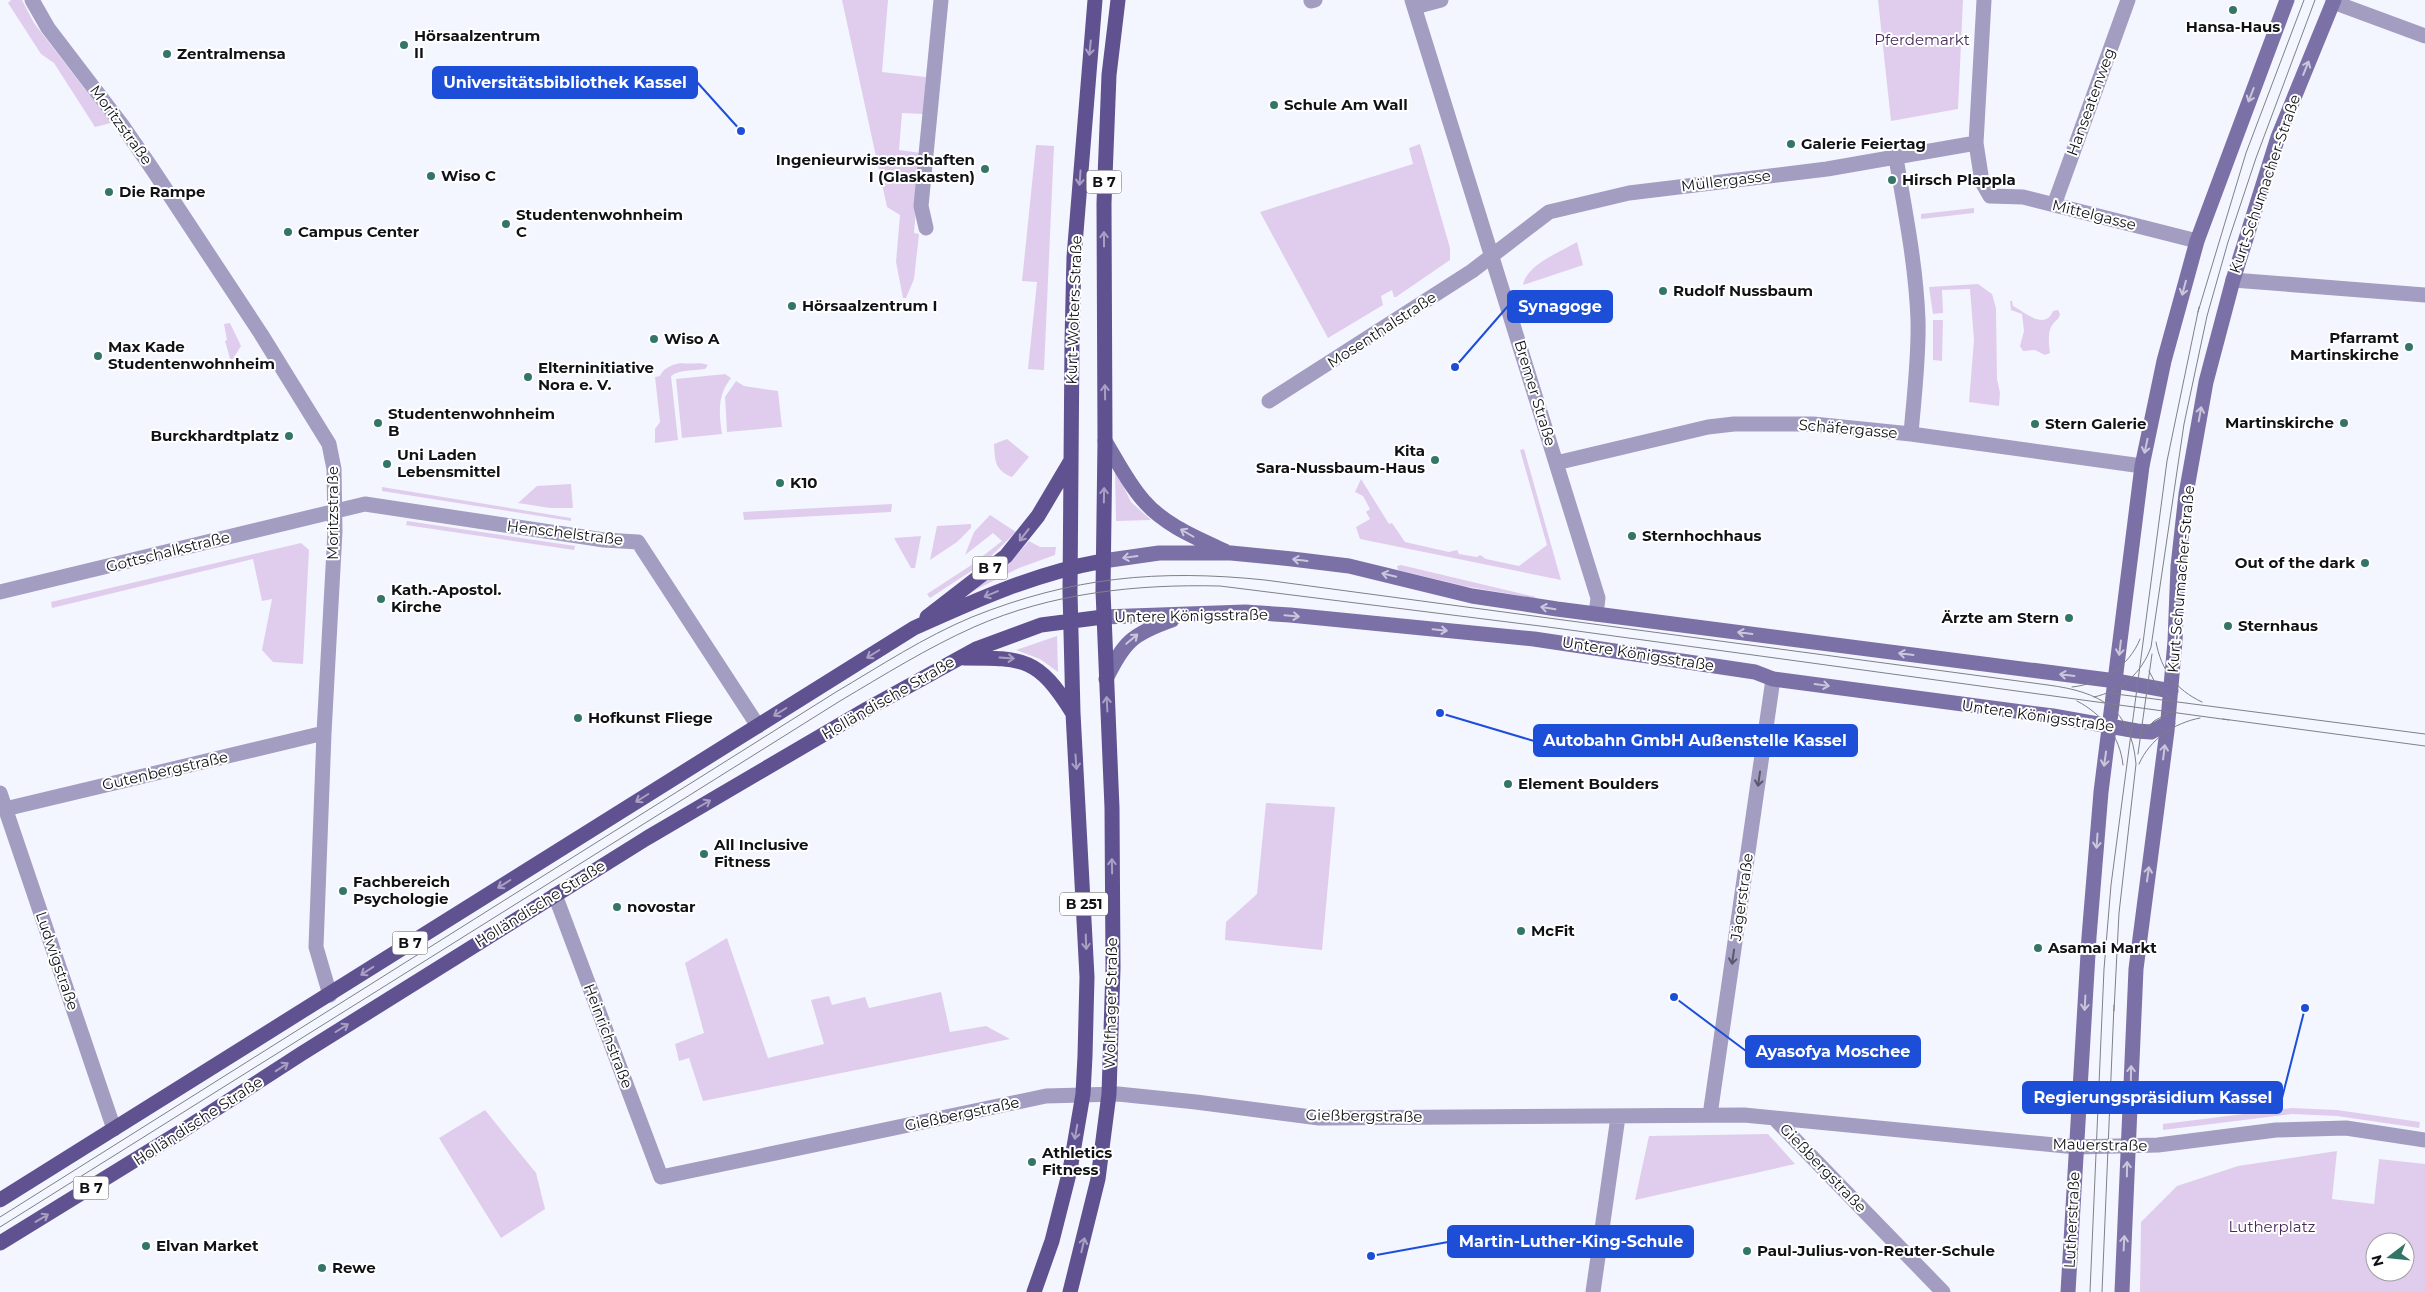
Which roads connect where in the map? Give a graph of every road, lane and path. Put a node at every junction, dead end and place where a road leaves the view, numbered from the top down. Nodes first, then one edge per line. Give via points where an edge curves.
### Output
1 (32, 0) edge
2 (941, 0) edge
3 (1095, 0) edge
4 (1118, 0) edge
5 (1441, 0) edge
6 (1984, 0) edge
7 (2128, 0) edge
8 (2287, 0) edge
9 (2333, 1) edge
10 (1414, 4) edge
11 (2425, 36) edge
12 (1976, 143) junction
13 (1896, 158) junction
14 (2054, 205) junction
15 (926, 228) dead end
16 (2197, 241) junction
17 (1492, 256) junction
18 (2233, 280) junction
19 (2425, 295) edge
20 (1269, 401) dead end
21 (1910, 434) junction
22 (1105, 441) junction
23 (1071, 461) junction
24 (1556, 463) junction
25 (2142, 466) junction
26 (335, 511) junction
27 (1231, 554) junction
28 (1103, 561) junction
29 (1070, 567) junction
30 (0, 592) edge
31 (1596, 614) junction
32 (1187, 615) junction
33 (1104, 617) junction
34 (1070, 620) junction
35 (914, 628) junction
36 (958, 658) junction
37 (1106, 679) junction
38 (1773, 679) junction
39 (2116, 681) junction
40 (2171, 691) junction
41 (1073, 713) junction
42 (2168, 723) junction
43 (758, 726) junction
44 (2110, 726) junction
45 (324, 733) junction
46 (0, 793) edge
47 (5, 809) junction
48 (555, 895) junction
49 (330, 995) junction
50 (1083, 1094) junction
51 (1109, 1094) junction
52 (1710, 1115) junction
53 (1618, 1117) junction
54 (1774, 1118) junction
55 (114, 1129) junction
56 (2425, 1140) edge
57 (2076, 1147) junction
58 (2128, 1148) junction
59 (661, 1178) joint
60 (0, 1200) edge
61 (0, 1243) edge
62 (1034, 1292) edge
63 (1070, 1292) edge
64 (1593, 1292) edge
65 (1943, 1292) edge
66 (2068, 1292) edge
67 (2122, 1292) edge

1 - 26 street, Moritzstraße via 48,28 153,170 321,429 329,444 334,469
2 - 15 street via 921,206
3 -> 23 main road, Kurt-Wolters-Straße / B 7 via 1074,257
22 -> 4 main road, Kurt-Wolters-Straße / B 7 via 1104,203 1109,75
5 - 10 street
6 - 12 street
7 - 14 street, Hanseatenweg
8 -> 16 main road
9 - 11 street
18 -> 9 main road, Kurt-Schumacher-Straße via 2278,137
10 - 17 street, Bremer Straße
12 - 13 street, Müllergasse
12 - 14 street, Mittelgasse via 1982,182 1990,196 2023,197
13 - 17 street, Müllergasse via 1591,200 1549,212
13 - 21 street via 1913,262 1918,320 1918,358
14 - 16 street, Mittelgasse
16 -> 25 main road via 2164,362
17 - 20 street, Mosenthalstraße
17 - 24 street, Bremer Straße
18 - 19 street
40 -> 18 main road, Kurt-Schumacher-Straße via 2178,566 2186,494 2206,382
21 - 24 street, Schäfergasse via 1814,424 1734,424 1694,429
21 - 25 street, Schäfergasse
27 -> 22 main road via 1164,519 1143,501
28 -> 22 main road, Kurt-Wolters-Straße / B 7
23 - 29 main road, Kurt-Wolters-Straße / B 251
23 -> 35 main road, B 7 via 1038,516 1006,556
24 - 31 street, Bremer Straße via 1598,598
25 -> 39 main road
26 - 30 street, Gottschalkstraße
26 - 43 street, Henschelstraße via 365,504 604,540 638,542
26 - 45 street, Moritzstraße
27 -> 28 main road via 1159,553
31 -> 27 main road via 1472,596 1349,566
28 - 29 main road
28 - 33 main road, Wolfhager Straße / B 7
29 - 34 main road, Kurt-Wolters-Straße / B 251
29 -> 35 main road via 1024,581
39 -> 31 main road
32 - 33 main road, Untere Königsstraße
37 -> 32 main road via 1118,655 1135,636
32 -> 38 main road, Untere Königsstraße via 1245,612 1534,639 1755,672
33 - 34 main road, Holländische Straße / B 7
33 - 37 main road, Wolfhager Straße / B 251
34 - 36 main road, Holländische Straße / B 7 via 1041,625
34 - 41 main road, Wolfhager Straße / B 251
35 -> 43 main road, B 7
36 -> 41 main road via 1015,659 1030,664 1046,675
48 -> 36 main road, Holländische Straße / B 7 via 655,833
51 -> 37 main road, Wolfhager Straße / B 251 via 1113,968 1112,808
38 -> 44 main road, Untere Königsstraße
38 -> 52 street, Jägerstraße
39 - 40 main road
39 - 44 main road
40 - 42 main road, Kurt-Schumacher-Straße
41 -> 50 main road, Wolfhager Straße / B 251 via 1087,977
42 - 44 main road, Untere Königsstraße via 2152,732
58 -> 42 main road, Kurt-Schumacher-Straße via 2136,969
43 -> 49 main road, B 7
44 -> 57 main road via 2100,792 2088,937
45 - 47 street, Gutenbergstraße
45 - 49 street, Moritzstraße via 316,947
46 - 47 street, Ludwigstraße
47 - 55 street, Ludwigstraße
48 - 59 street, Heinrichstraße
61 -> 48 main road, Holländische Straße / B 7 via 174,1137
49 - 55 main road, B 7
50 - 51 street, Gießbergstraße
50 - 59 street, Gießbergstraße via 1046,1096
50 -> 62 main road, Wolfhager Straße / B 251 via 1070,1170
51 - 53 street, Gießbergstraße via 1319,1118
63 -> 51 main road, Wolfhager Straße / B 251 via 1098,1178
52 - 53 street, Gießbergstraße
52 - 54 street, Gießbergstraße
53 - 64 street
54 - 57 street, Mauerstraße
54 - 65 street, Gießbergstraße
55 - 60 main road, B 7
56 - 58 street, Mauerstraße via 2346,1128 2285,1129
57 - 58 street, Mauerstraße
57 - 66 main road, Lutherstraße
67 -> 58 main road

